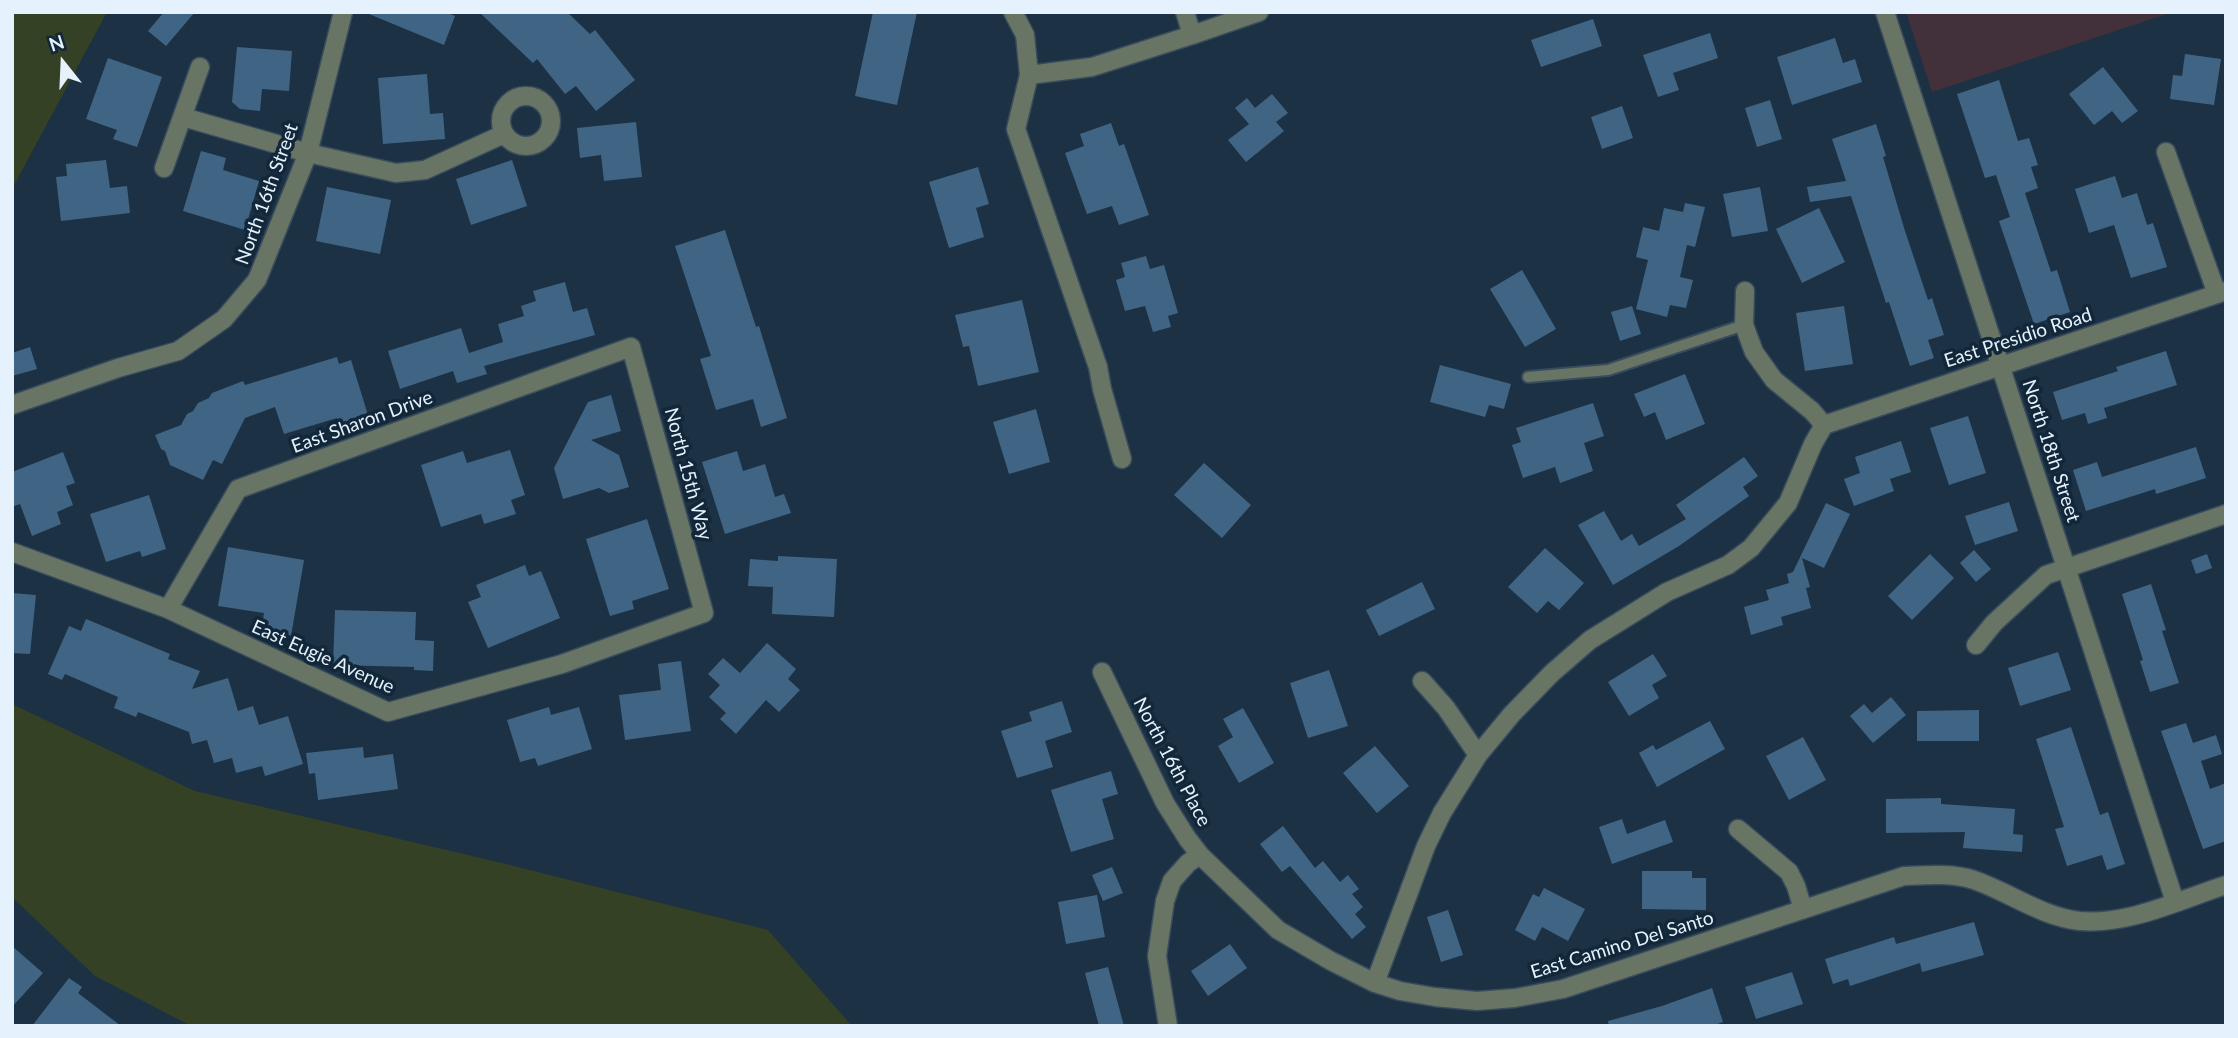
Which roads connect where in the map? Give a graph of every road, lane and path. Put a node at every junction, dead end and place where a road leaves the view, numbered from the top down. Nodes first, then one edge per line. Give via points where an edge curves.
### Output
1 (344, 12) edge
2 (1013, 12) edge
3 (1185, 12) edge
4 (1259, 12) edge
5 (1885, 12) edge
6 (1192, 35) junction
7 (200, 68) dead end
8 (1030, 75) junction
9 (183, 117) junction
10 (504, 134) dead end
11 (2166, 152) dead end
12 (308, 153) junction
13 (164, 167) dead end
14 (1745, 290) dead end
15 (2221, 292) edge
16 (1744, 325) junction
17 (631, 347) joint
18 (2000, 366) junction
19 (1528, 377) dead end
20 (12, 405) edge
21 (1824, 425) junction
22 (1122, 459) dead end
23 (2226, 514) edge
24 (12, 552) edge
25 (2067, 566) junction
26 (168, 610) junction
27 (704, 613) joint
28 (1976, 645) dead end
29 (1102, 672) dead end
30 (1423, 681) dead end
31 (1478, 755) junction
32 (1738, 829) dead end
33 (1200, 855) junction
34 (2226, 885) edge
35 (2175, 902) junction
36 (1803, 909) junction
37 (1375, 983) junction
38 (1168, 1026) edge

1 - 12 street, North 16th Street
2 - 8 street via 1025,35
3 - 6 street
4 - 6 street
5 - 18 street, North 18th Street
6 - 8 street via 1092,67
7 - 9 street
8 - 22 street via 1016,129 1098,367
9 - 12 street
9 - 13 street
10 - 12 street via 425,170 396,173
11 - 15 street
12 - 20 street, North 16th Street via 257,280 224,319 178,351
14 - 16 street
15 - 18 street, East Presidio Road
16 - 19 lane via 1608,370
16 - 21 street via 1754,352 1774,380
17 - 26 street, East Sharon Drive via 238,489
17 - 27 street, North 15th Way
18 - 21 street, East Presidio Road
18 - 25 street, North 18th Street
21 - 31 street via 1788,503 1751,548 1590,640 1512,714
23 - 25 street
24 - 26 street, East Eugie Avenue
25 - 28 street via 2035,583
25 - 35 street, North 18th Street
26 - 27 street, East Eugie Avenue via 388,712 562,664
29 - 33 street, North 16th Place via 1165,803
30 - 31 street
31 - 37 street via 1426,846
32 - 36 street via 1788,872
33 - 37 street, East Camino Del Santo via 1278,930
33 - 38 street, North 16th Place via 1172,881 1164,901 1157,956
34 - 35 street, East Camino Del Santo
35 - 36 street, East Camino Del Santo via 2120,918 2080,920 2049,914 1972,879 1938,875 1904,876
36 - 37 street, East Camino Del Santo via 1563,989 1515,998 1436,997

